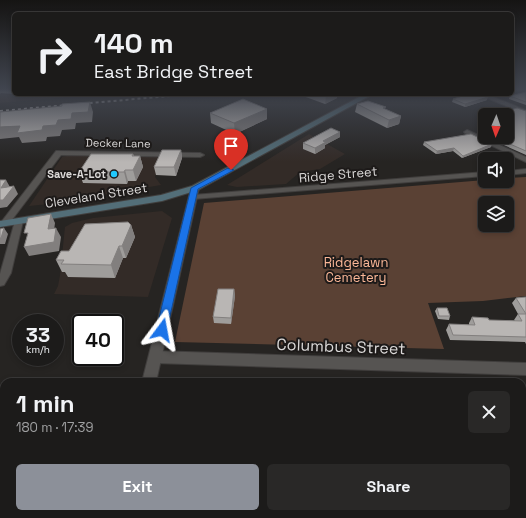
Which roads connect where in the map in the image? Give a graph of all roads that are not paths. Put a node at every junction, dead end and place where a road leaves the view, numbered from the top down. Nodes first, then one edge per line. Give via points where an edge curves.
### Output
1 (336, 113) edge
2 (467, 132) dead end
3 (200, 155) dead end
4 (526, 160) edge
5 (526, 171) edge
6 (514, 172) edge
7 (478, 174) edge
8 (194, 193) junction
9 (19, 221) junction
10 (2, 224) edge
11 (0, 282) edge
12 (155, 357) junction
13 (526, 369) edge
14 (150, 378) edge

1 - 8 main road, Cleveland Street
2 - 4 street
3 - 10 street, Decker Lane via 59,153
5 - 6 street
7 - 8 street, Ridge Street
8 - 9 main road, Cleveland Street
8 - 12 street
9 - 10 main road, Cleveland Street
9 - 11 street via 6,273
12 - 13 street, Columbus Street
12 - 14 street

